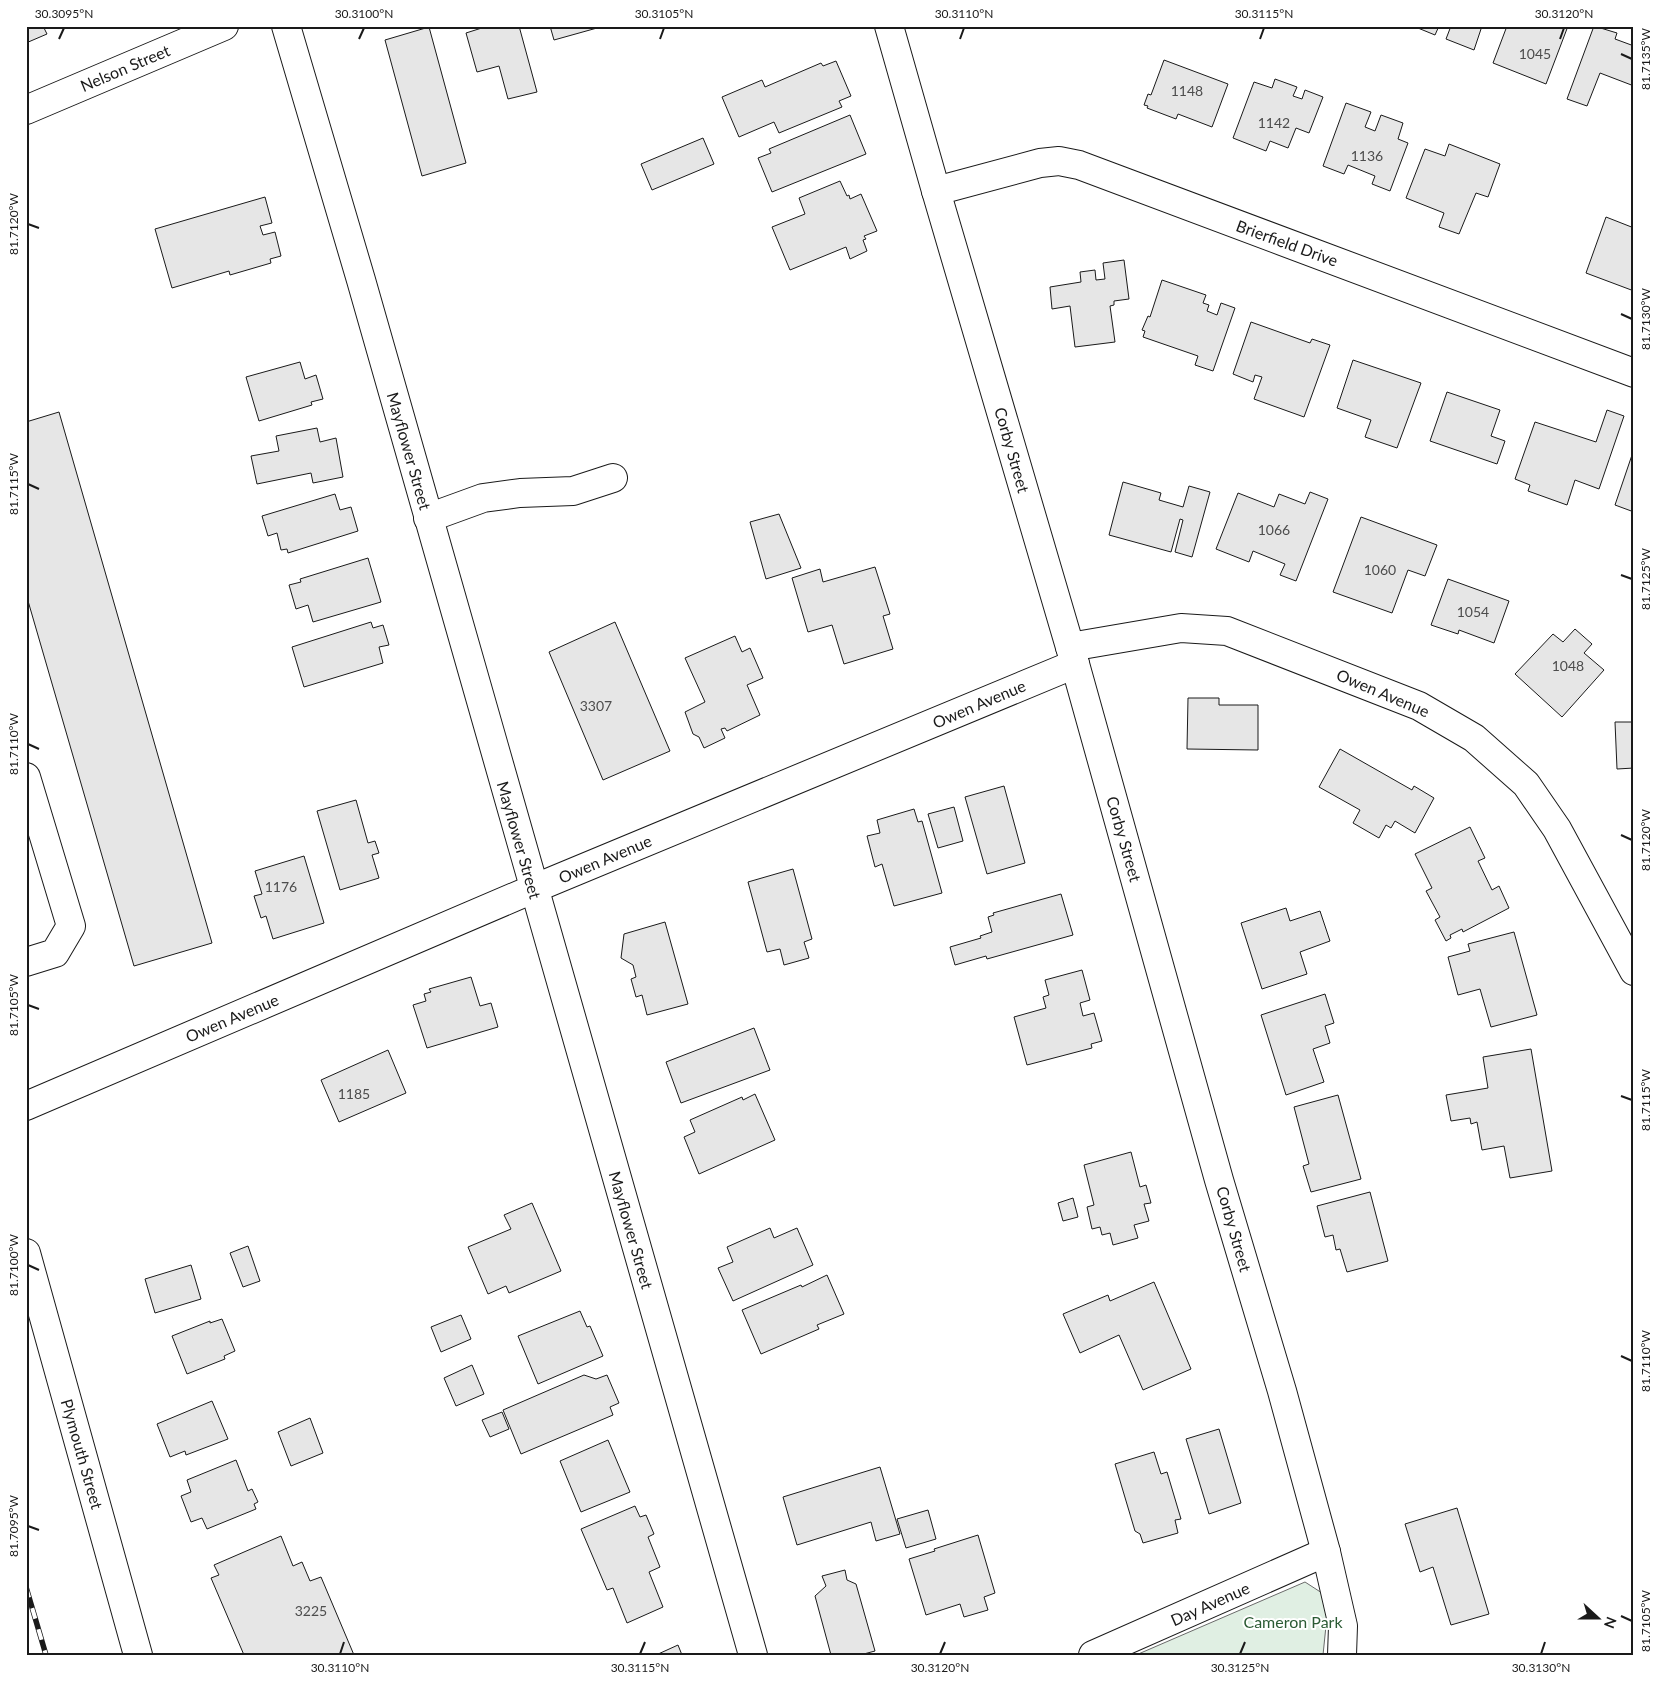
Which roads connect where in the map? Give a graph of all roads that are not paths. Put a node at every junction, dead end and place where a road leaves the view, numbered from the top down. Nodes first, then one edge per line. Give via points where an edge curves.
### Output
1 (224, 26) edge
2 (286, 26) edge
3 (889, 26) edge
4 (26, 110) edge
5 (936, 191) junction
6 (1634, 373) edge
7 (614, 478) dead end
8 (428, 518) junction
9 (1073, 656) junction
10 (26, 777) edge
11 (533, 889) junction
12 (26, 962) edge
13 (1634, 971) edge
14 (26, 1106) edge
15 (26, 1253) edge
16 (1326, 1552) junction
17 (138, 1655) edge
18 (752, 1655) edge
19 (1093, 1655) edge
20 (1342, 1655) edge

1 - 4 street, Nelson Street
2 - 8 street, Mayflower Street
3 - 5 street, Corby Street
5 - 6 street, Brierfield Drive via 1040,163 1059,161 1079,165
5 - 9 street, Corby Street
7 - 8 street via 573,491 520,492 483,498
8 - 11 street, Mayflower Street
9 - 11 street, Owen Avenue
9 - 13 street, Owen Avenue via 1181,628 1227,631 1419,706 1474,738 1526,784 1557,829
9 - 16 street, Corby Street
10 - 12 street via 71,926 55,953
11 - 14 street, Owen Avenue
11 - 18 street, Mayflower Street
15 - 17 street, Plymouth Street
16 - 19 street, Day Avenue
16 - 20 street, Corby Street via 1343,1626

